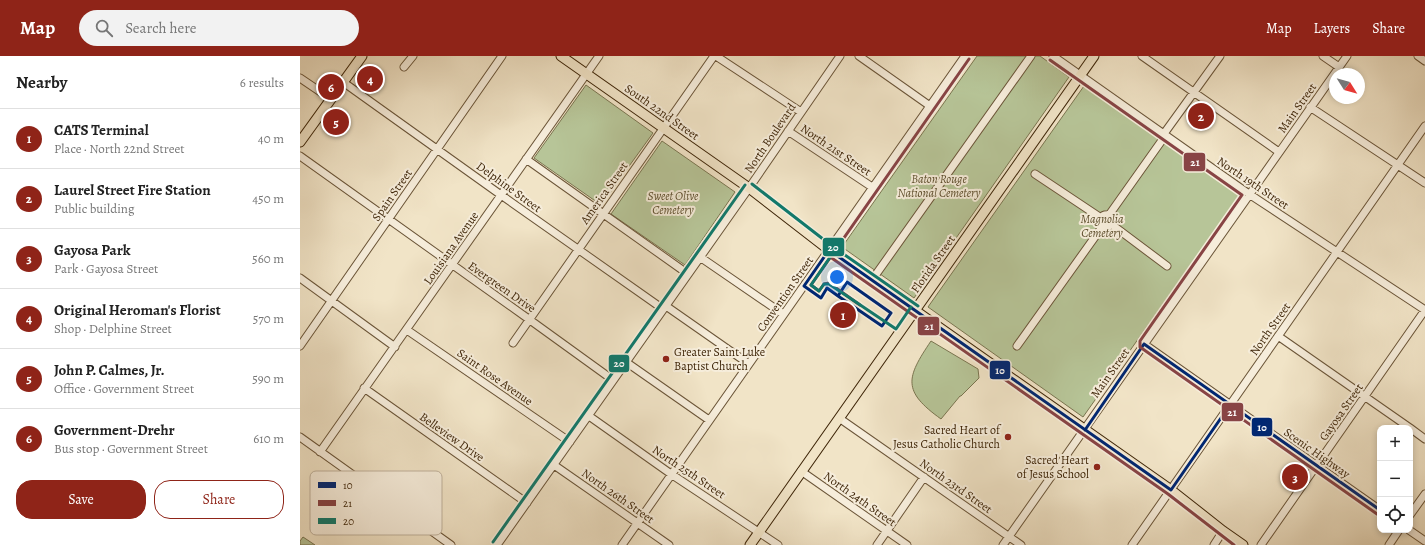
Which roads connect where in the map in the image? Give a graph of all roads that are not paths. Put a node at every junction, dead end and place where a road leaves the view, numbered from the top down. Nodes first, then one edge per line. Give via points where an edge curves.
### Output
1 (362, 56) edge
2 (413, 56) edge
3 (502, 56) edge
4 (561, 56) edge
5 (599, 56) edge
6 (715, 56) edge
7 (840, 56) edge
8 (859, 56) edge
9 (965, 56) edge
10 (1031, 56) edge
11 (1053, 56) edge
12 (1094, 56) edge
13 (1142, 56) edge
14 (1220, 56) edge
15 (1323, 56) edge
16 (1347, 56) edge
17 (1418, 56) edge
18 (1425, 61) edge
19 (404, 67) dead end
20 (1339, 67) junction
21 (587, 73) junction
22 (1080, 75) junction
23 (300, 78) edge
24 (343, 82) junction
25 (1194, 93) junction
26 (331, 99) junction
27 (930, 106) junction
28 (1310, 108) junction
29 (801, 112) junction
30 (1425, 126) edge
31 (663, 127) junction
32 (788, 131) junction
33 (1164, 135) junction
34 (300, 142) edge
35 (437, 149) junction
36 (1279, 152) junction
37 (300, 156) edge
38 (526, 160) junction
39 (1398, 165) junction
40 (1035, 174) dead end
41 (1425, 183) edge
42 (749, 188) junction
43 (872, 188) junction
44 (1249, 194) junction
45 (501, 196) junction
46 (604, 213) junction
47 (1109, 215) junction
48 (1101, 218) junction
49 (389, 220) junction
50 (1110, 224) junction
51 (1102, 227) junction
52 (578, 250) junction
53 (829, 250) junction
54 (1337, 253) junction
55 (700, 257) junction
56 (452, 265) junction
57 (1167, 266) dead end
58 (688, 274) junction
59 (300, 278) edge
60 (872, 280) junction
61 (332, 301) junction
62 (664, 308) junction
63 (915, 310) junction
64 (1425, 310) edge
65 (783, 314) junction
66 (530, 320) junction
67 (407, 330) junction
68 (1278, 336) junction
69 (513, 343) dead end
70 (1144, 344) junction
71 (300, 346) edge
72 (1017, 346) dead end
73 (395, 347) junction
74 (626, 362) junction
75 (749, 364) junction
76 (613, 380) junction
77 (364, 388) junction
78 (1365, 397) junction
79 (1230, 404) junction
80 (589, 416) junction
81 (839, 418) junction
82 (709, 420) junction
83 (1406, 425) edge
84 (1085, 430) junction
85 (1413, 430) edge
86 (300, 437) edge
87 (1425, 439) edge
88 (570, 442) junction
89 (320, 452) junction
90 (554, 465) junction
91 (1317, 466) junction
92 (347, 471) edge
93 (802, 471) junction
94 (671, 474) junction
95 (924, 477) junction
96 (1171, 490) junction
97 (1425, 494) edge
98 (527, 503) junction
99 (1377, 508) edge
100 (1413, 511) edge
101 (638, 523) junction
102 (887, 531) junction
103 (1223, 531) junction
104 (759, 532) junction
105 (1397, 533) edge
106 (1413, 533) edge
107 (437, 535) edge
108 (1009, 536) junction
109 (1425, 541) edge
110 (498, 543) edge
111 (451, 545) edge
112 (506, 545) edge
113 (622, 545) edge
114 (669, 545) edge
115 (750, 545) edge
116 (778, 545) edge
117 (877, 545) edge
118 (907, 545) edge
119 (1003, 545) edge
120 (1021, 545) edge
121 (1132, 545) edge
122 (1214, 545) edge
123 (1243, 545) edge
124 (1261, 545) edge
125 (1389, 545) edge

1 - 24 main road
2 - 19 street
3 - 35 street, Spain Street
4 - 21 main road, South 22nd Street
5 - 21 street, Louisiana Avenue
6 - 29 street
6 - 31 street, America Street
7 - 29 street, North Boulevard
8 - 27 street
9 - 27 street, Convention Street
10 - 60 street
11 - 22 street, North 19th Street
12 - 22 main road, Florida Street
13 - 25 street
14 - 25 street
15 - 20 street
16 - 20 street, Main Street
17 - 18 street
20 - 28 street, Main Street
21 - 31 main road, South 22nd Street
21 - 38 street, Louisiana Avenue
22 - 33 street, North 19th Street
22 - 63 main road, Florida Street
23 - 26 street
24 - 26 main road
24 - 35 street, Delphine Street
25 - 33 street
25 - 36 street
26 - 34 main road
27 - 43 street, Convention Street
28 - 36 street, Main Street
28 - 39 street
29 - 32 street, North Boulevard
30 - 39 street, North Street
31 - 42 main road, South 22nd Street
31 - 46 street, America Street
32 - 42 street, North Boulevard
32 - 43 street, North 21st Street
33 - 44 street, North 19th Street
33 - 47 street
35 - 45 street, Delphine Street
35 - 49 street, Spain Street
36 - 44 street, Main Street
37 - 49 street, Evergreen Drive
38 - 45 street, Louisiana Avenue
38 - 46 street
39 - 41 street
39 - 54 street, North Street
40 - 48 street
42 - 53 main road, South 22nd Street
42 - 55 street, North Boulevard
43 - 53 street, Convention Street
44 - 54 street, North 19th Street
44 - 70 street, Main Street
45 - 52 street, Delphine Street
45 - 56 street, Louisiana Avenue
46 - 52 street, America Street
46 - 58 street
47 - 48 street
47 - 50 street via 1112,221
48 - 51 street
49 - 56 street, Evergreen Drive
49 - 61 street, Spain Street
50 - 51 street via 1108,227
50 - 57 street
51 - 72 street
52 - 62 street, Delphine Street
52 - 66 street, America Street
53 - 60 main road, South 22nd Street
53 - 65 street, Convention Street
54 - 64 street, North 19th Street
54 - 68 street, North Street
55 - 58 street, North Boulevard
55 - 65 street
56 - 66 street, Evergreen Drive
56 - 67 street, Louisiana Avenue
58 - 62 street, North Boulevard
59 - 61 street
60 - 63 main road, South 22nd Street
61 - 71 street, Spain Street
61 - 73 street
62 - 74 street, North Boulevard
62 - 75 street
63 - 81 main road, Florida Street
63 - 84 main road, South 22nd Street
64 - 78 street, Gayosa Street
65 - 75 street, Convention Street
66 - 69 street, America Street
66 - 76 street, Evergreen Drive
67 - 73 street, Louisiana Avenue
67 - 88 street, Saint Rose Avenue
68 - 78 street
68 - 79 street, North Street
70 - 79 street, Scenic Highway
70 - 84 street, Main Street
73 - 77 street, Louisiana Avenue
74 - 76 street, North Boulevard
74 - 82 street
75 - 82 street, Convention Street
76 - 80 street, North Boulevard
77 - 89 street, Louisiana Avenue
77 - 98 street, Belleview Drive
78 - 83 street
78 - 91 street, Gayosa Street
79 - 91 street, Scenic Highway
79 - 96 street, North Street
80 - 88 street, North Boulevard
80 - 94 street, North 25th Street
81 - 93 main road, Florida Street
81 - 95 street, North 23rd Street
82 - 94 street, Convention Street
84 - 96 main road, South 22nd Street
84 - 108 street, Main Street
85 - 87 street
86 - 89 street
88 - 90 street, North Boulevard
89 - 92 street
90 - 98 street, North Boulevard
90 - 101 street, North 26th Street
91 - 99 street, Scenic Highway
91 - 124 street, Gayosa Street
93 - 102 street, North 24th Street
93 - 104 main road, Florida Street
94 - 101 street, Convention Street
94 - 104 street, North 25th Street
95 - 102 street
95 - 108 street, North 23rd Street
96 - 103 main road, South 22nd Street
96 - 121 street, North Street
97 - 100 street
98 - 110 street, North Boulevard
101 - 113 street, Convention Street
101 - 114 street, North 26th Street
102 - 117 street
102 - 118 street, North 24th Street
103 - 122 street
103 - 123 main road, South 22nd Street
104 - 115 main road, Florida Street
104 - 116 street, North 25th Street
105 - 125 street
106 - 109 street
107 - 111 street
108 - 119 street, Main Street
108 - 120 street, North 23rd Street
110 - 112 street

